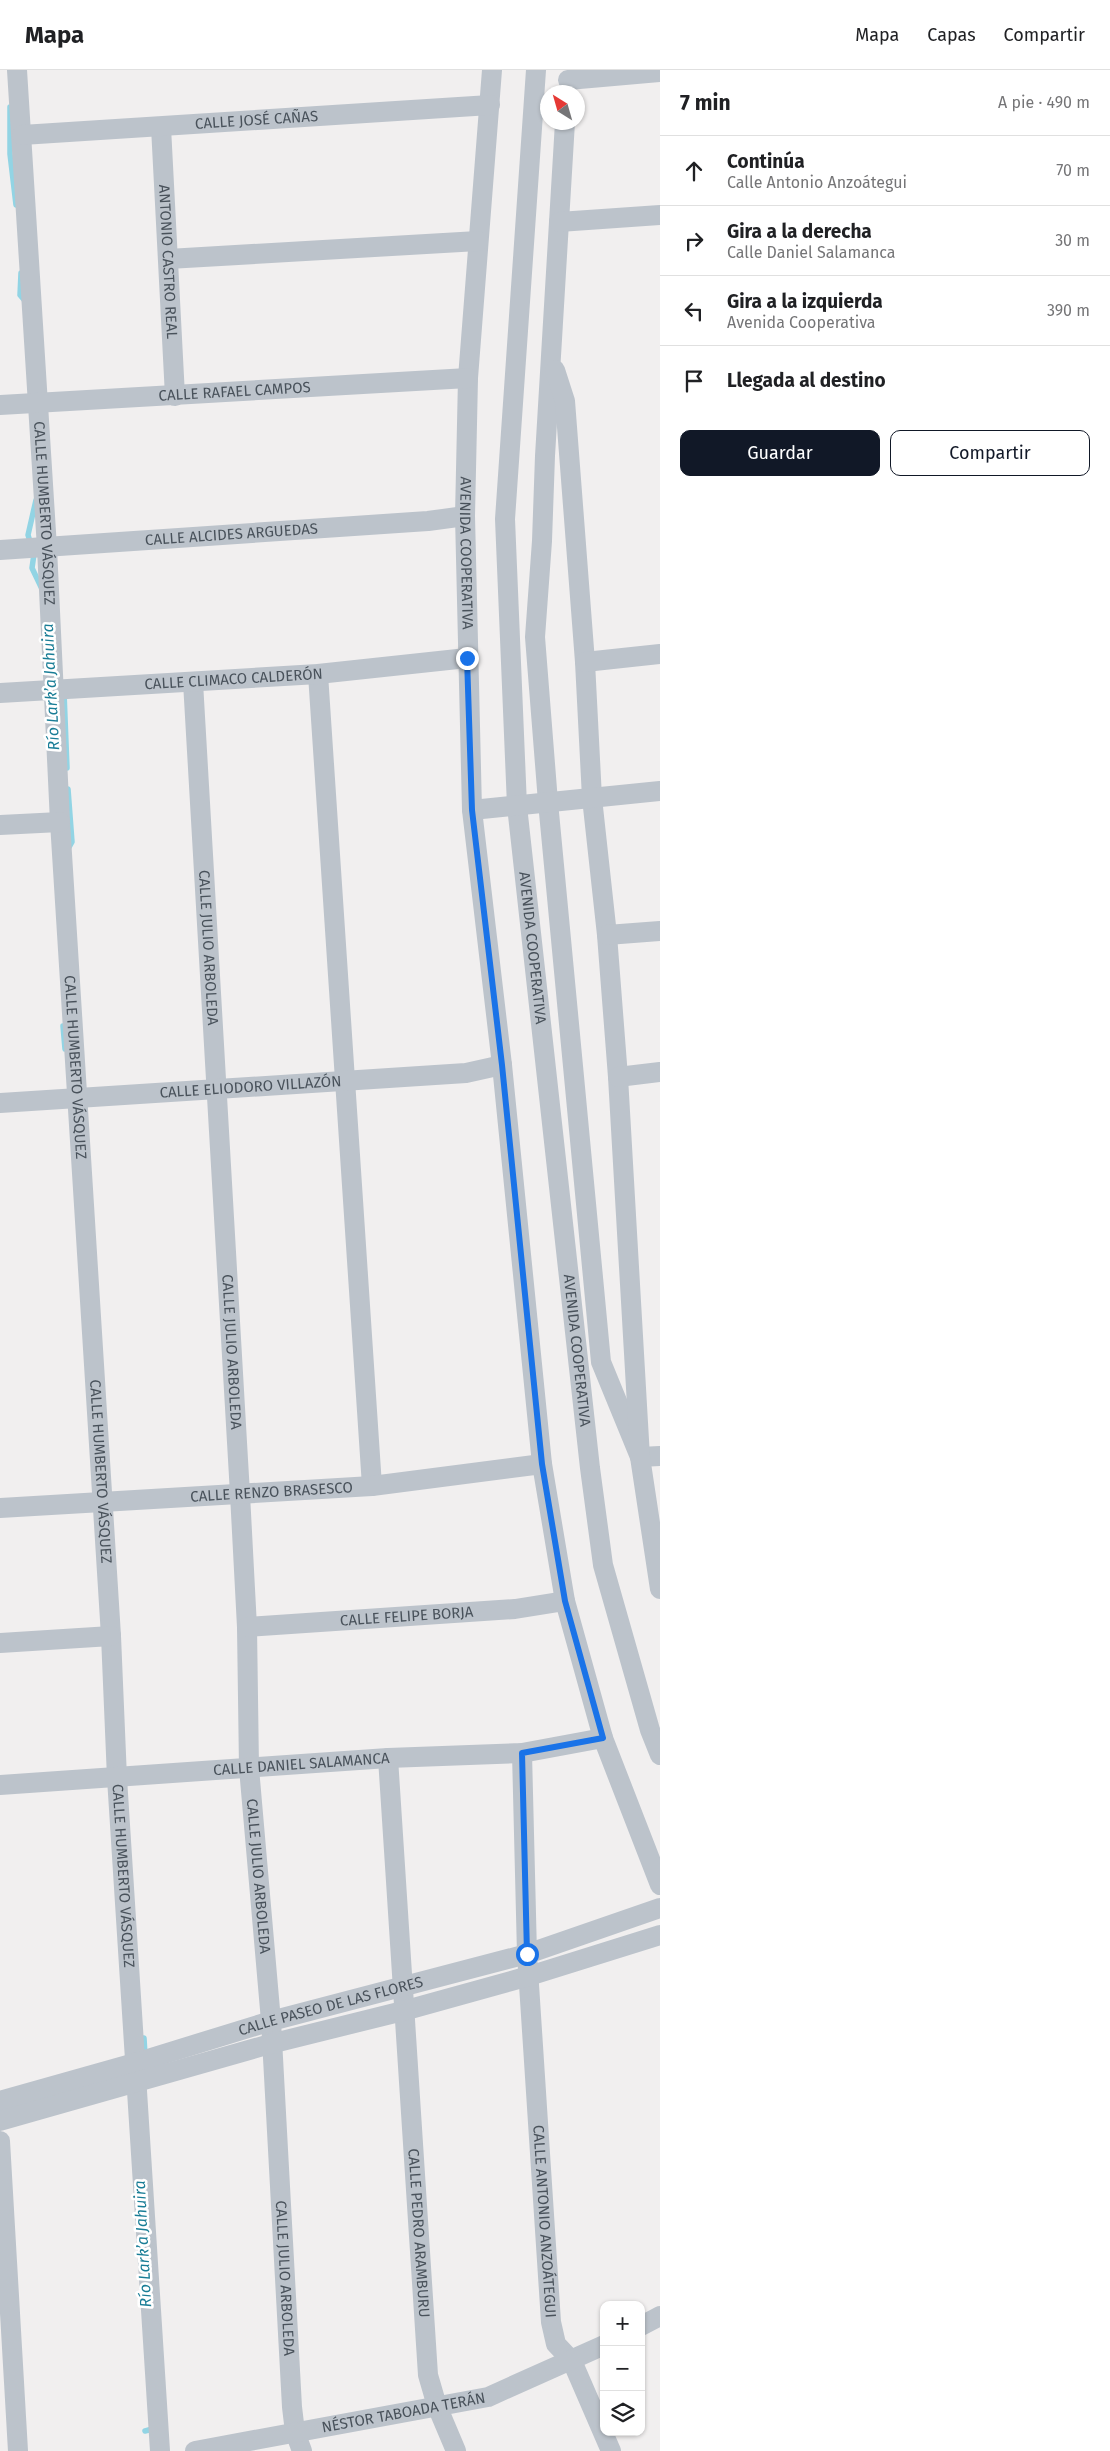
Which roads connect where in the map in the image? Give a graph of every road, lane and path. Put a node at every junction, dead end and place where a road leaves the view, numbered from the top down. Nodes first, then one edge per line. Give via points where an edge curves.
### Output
1 (18, 70) edge
2 (492, 70) edge
3 (536, 70) edge
4 (660, 72) edge
5 (568, 81) edge
6 (490, 105) junction
7 (161, 127) junction
8 (565, 130) edge
9 (22, 134) junction
10 (660, 214) edge
11 (560, 222) junction
12 (478, 241) junction
13 (168, 259) junction
14 (551, 359) junction
15 (468, 378) junction
16 (176, 396) junction
17 (38, 403) junction
18 (0, 405) edge
19 (464, 516) junction
20 (47, 548) junction
21 (0, 550) edge
22 (660, 654) edge
23 (467, 658) junction
24 (585, 662) junction
25 (318, 674) junction
26 (193, 682) junction
27 (53, 690) junction
28 (0, 693) edge
29 (660, 791) edge
30 (592, 798) junction
31 (548, 802) junction
32 (517, 806) junction
33 (472, 810) junction
34 (60, 822) junction
35 (0, 825) edge
36 (660, 931) edge
37 (608, 935) junction
38 (502, 1065) junction
39 (660, 1072) edge
40 (618, 1076) junction
41 (346, 1081) junction
42 (216, 1088) junction
43 (77, 1098) junction
44 (0, 1103) edge
45 (660, 1456) edge
46 (640, 1457) junction
47 (542, 1464) junction
48 (372, 1486) junction
49 (240, 1494) junction
50 (103, 1502) junction
51 (0, 1508) edge
52 (660, 1589) edge
53 (565, 1601) junction
54 (247, 1627) junction
55 (111, 1636) junction
56 (0, 1643) edge
57 (603, 1738) junction
58 (522, 1753) junction
59 (660, 1755) edge
60 (388, 1758) junction
61 (249, 1768) junction
62 (117, 1778) junction
63 (0, 1785) edge
64 (660, 1885) edge
65 (660, 1908) edge
66 (660, 1935) edge
67 (527, 1954) junction
68 (529, 1976) junction
69 (403, 1988) junction
70 (403, 2011) junction
71 (271, 2021) junction
72 (270, 2044) junction
73 (136, 2073) junction
74 (0, 2101) edge
75 (0, 2121) edge
76 (0, 2141) edge
77 (660, 2316) edge
78 (645, 2324) edge
79 (602, 2346) edge
80 (572, 2361) junction
81 (437, 2406) junction
82 (294, 2432) junction
83 (18, 2451) edge
84 (160, 2451) edge
85 (195, 2451) edge
86 (302, 2451) edge
87 (456, 2451) edge
88 (611, 2451) edge

1 - 9 street, CALLE HUMBERTO VÁSQUEZ
2 - 6 street, AVENIDA COOPERATIVA
3 - 32 street, AVENIDA COOPERATIVA via 505,519
4 - 5 street
6 - 7 street, CALLE JOSÉ CAÑAS
6 - 12 street, AVENIDA COOPERATIVA
7 - 9 street, CALLE JOSÉ CAÑAS
7 - 13 street, ANTONIO CASTRO REAL
8 - 11 street
9 - 17 street, CALLE HUMBERTO VÁSQUEZ
10 - 11 street
11 - 14 street
12 - 13 street
12 - 15 street, AVENIDA COOPERATIVA
13 - 16 street, ANTONIO CASTRO REAL
14 - 24 street via 565,401
14 - 31 street via 535,637
15 - 16 street, CALLE RAFAEL CAMPOS
15 - 19 street, AVENIDA COOPERATIVA
16 - 17 street, CALLE RAFAEL CAMPOS
17 - 18 street, CALLE RAFAEL CAMPOS
17 - 20 street, CALLE HUMBERTO VÁSQUEZ
19 - 20 street, CALLE ALCIDES ARGUEDAS
19 - 23 street, AVENIDA COOPERATIVA
20 - 21 street, CALLE ALCIDES ARGUEDAS
20 - 27 street, CALLE HUMBERTO VÁSQUEZ
22 - 24 street
23 - 25 street, CALLE CLIMACO CALDERÓN
23 - 33 street, AVENIDA COOPERATIVA
24 - 30 street
25 - 26 street, CALLE CLIMACO CALDERÓN
25 - 41 street
26 - 27 street, CALLE CLIMACO CALDERÓN
26 - 42 street, CALLE JULIO ARBOLEDA
27 - 28 street, CALLE CLIMACO CALDERÓN
27 - 34 street, CALLE HUMBERTO VÁSQUEZ
29 - 30 street
30 - 31 street
30 - 37 street
31 - 32 street
31 - 46 street via 601,1362
32 - 33 street
32 - 59 street, AVENIDA COOPERATIVA via 583,1413 602,1555 650,1730
33 - 38 street, AVENIDA COOPERATIVA
34 - 35 street
34 - 43 street, CALLE HUMBERTO VÁSQUEZ
36 - 37 street
37 - 40 street
38 - 41 street, CALLE ELIODORO VILLAZÓN via 466,1073
38 - 47 street, AVENIDA COOPERATIVA
39 - 40 street
40 - 46 street
41 - 42 street, CALLE ELIODORO VILLAZÓN
41 - 48 street
42 - 43 street, CALLE ELIODORO VILLAZÓN
42 - 49 street, CALLE JULIO ARBOLEDA
43 - 44 street, CALLE ELIODORO VILLAZÓN
43 - 50 street, CALLE HUMBERTO VÁSQUEZ
45 - 46 street
46 - 52 street
47 - 48 street, CALLE RENZO BRASESCO
47 - 53 street, AVENIDA COOPERATIVA
48 - 49 street, CALLE RENZO BRASESCO
49 - 50 street, CALLE RENZO BRASESCO
49 - 54 street, CALLE JULIO ARBOLEDA
50 - 51 street, CALLE RENZO BRASESCO
50 - 55 street, CALLE HUMBERTO VÁSQUEZ
53 - 54 street, CALLE FELIPE BORJA via 515,1609
53 - 57 street, AVENIDA COOPERATIVA
54 - 61 street, CALLE JULIO ARBOLEDA
55 - 56 street
55 - 62 street, CALLE HUMBERTO VÁSQUEZ
57 - 58 street, CALLE DANIEL SALAMANCA
57 - 64 street, AVENIDA COOPERATIVA
58 - 60 street, CALLE DANIEL SALAMANCA
58 - 67 street
60 - 61 street, CALLE DANIEL SALAMANCA
60 - 69 street
61 - 62 street, CALLE DANIEL SALAMANCA
61 - 71 street, CALLE JULIO ARBOLEDA
62 - 63 street, CALLE DANIEL SALAMANCA
62 - 73 street, CALLE HUMBERTO VÁSQUEZ
65 - 67 street, CALLE PASEO DE LAS FLORES
66 - 68 street, CALLE PASEO DE LAS FLORES
67 - 68 street, CALLE ANTONIO ANZOÁTEGUI
67 - 69 street, CALLE PASEO DE LAS FLORES
68 - 70 street, CALLE PASEO DE LAS FLORES
68 - 80 street, CALLE ANTONIO ANZOÁTEGUI via 551,2322 556,2344
69 - 70 street, CALLE PEDRO ARAMBURU
69 - 71 street, CALLE PASEO DE LAS FLORES
70 - 72 street, CALLE PASEO DE LAS FLORES
70 - 81 street, CALLE PEDRO ARAMBURU via 428,2374
71 - 72 street, CALLE JULIO ARBOLEDA
71 - 73 street, CALLE PASEO DE LAS FLORES
72 - 73 street, CALLE PASEO DE LAS FLORES
72 - 82 street, CALLE JULIO ARBOLEDA
73 - 74 street, CALLE PASEO DE LAS FLORES
73 - 75 street, CALLE PASEO DE LAS FLORES
73 - 84 street, CALLE HUMBERTO VÁSQUEZ
76 - 83 street
77 - 78 street
79 - 80 street, NÉSTOR TABOADA TERÁN
80 - 81 street, NÉSTOR TABOADA TERÁN via 488,2398
80 - 88 street, CALLE ANTONIO ANZOÁTEGUI
81 - 82 street, NÉSTOR TABOADA TERÁN
81 - 87 street, CALLE PEDRO ARAMBURU
82 - 85 street, NÉSTOR TABOADA TERÁN
82 - 86 street, CALLE JULIO ARBOLEDA

